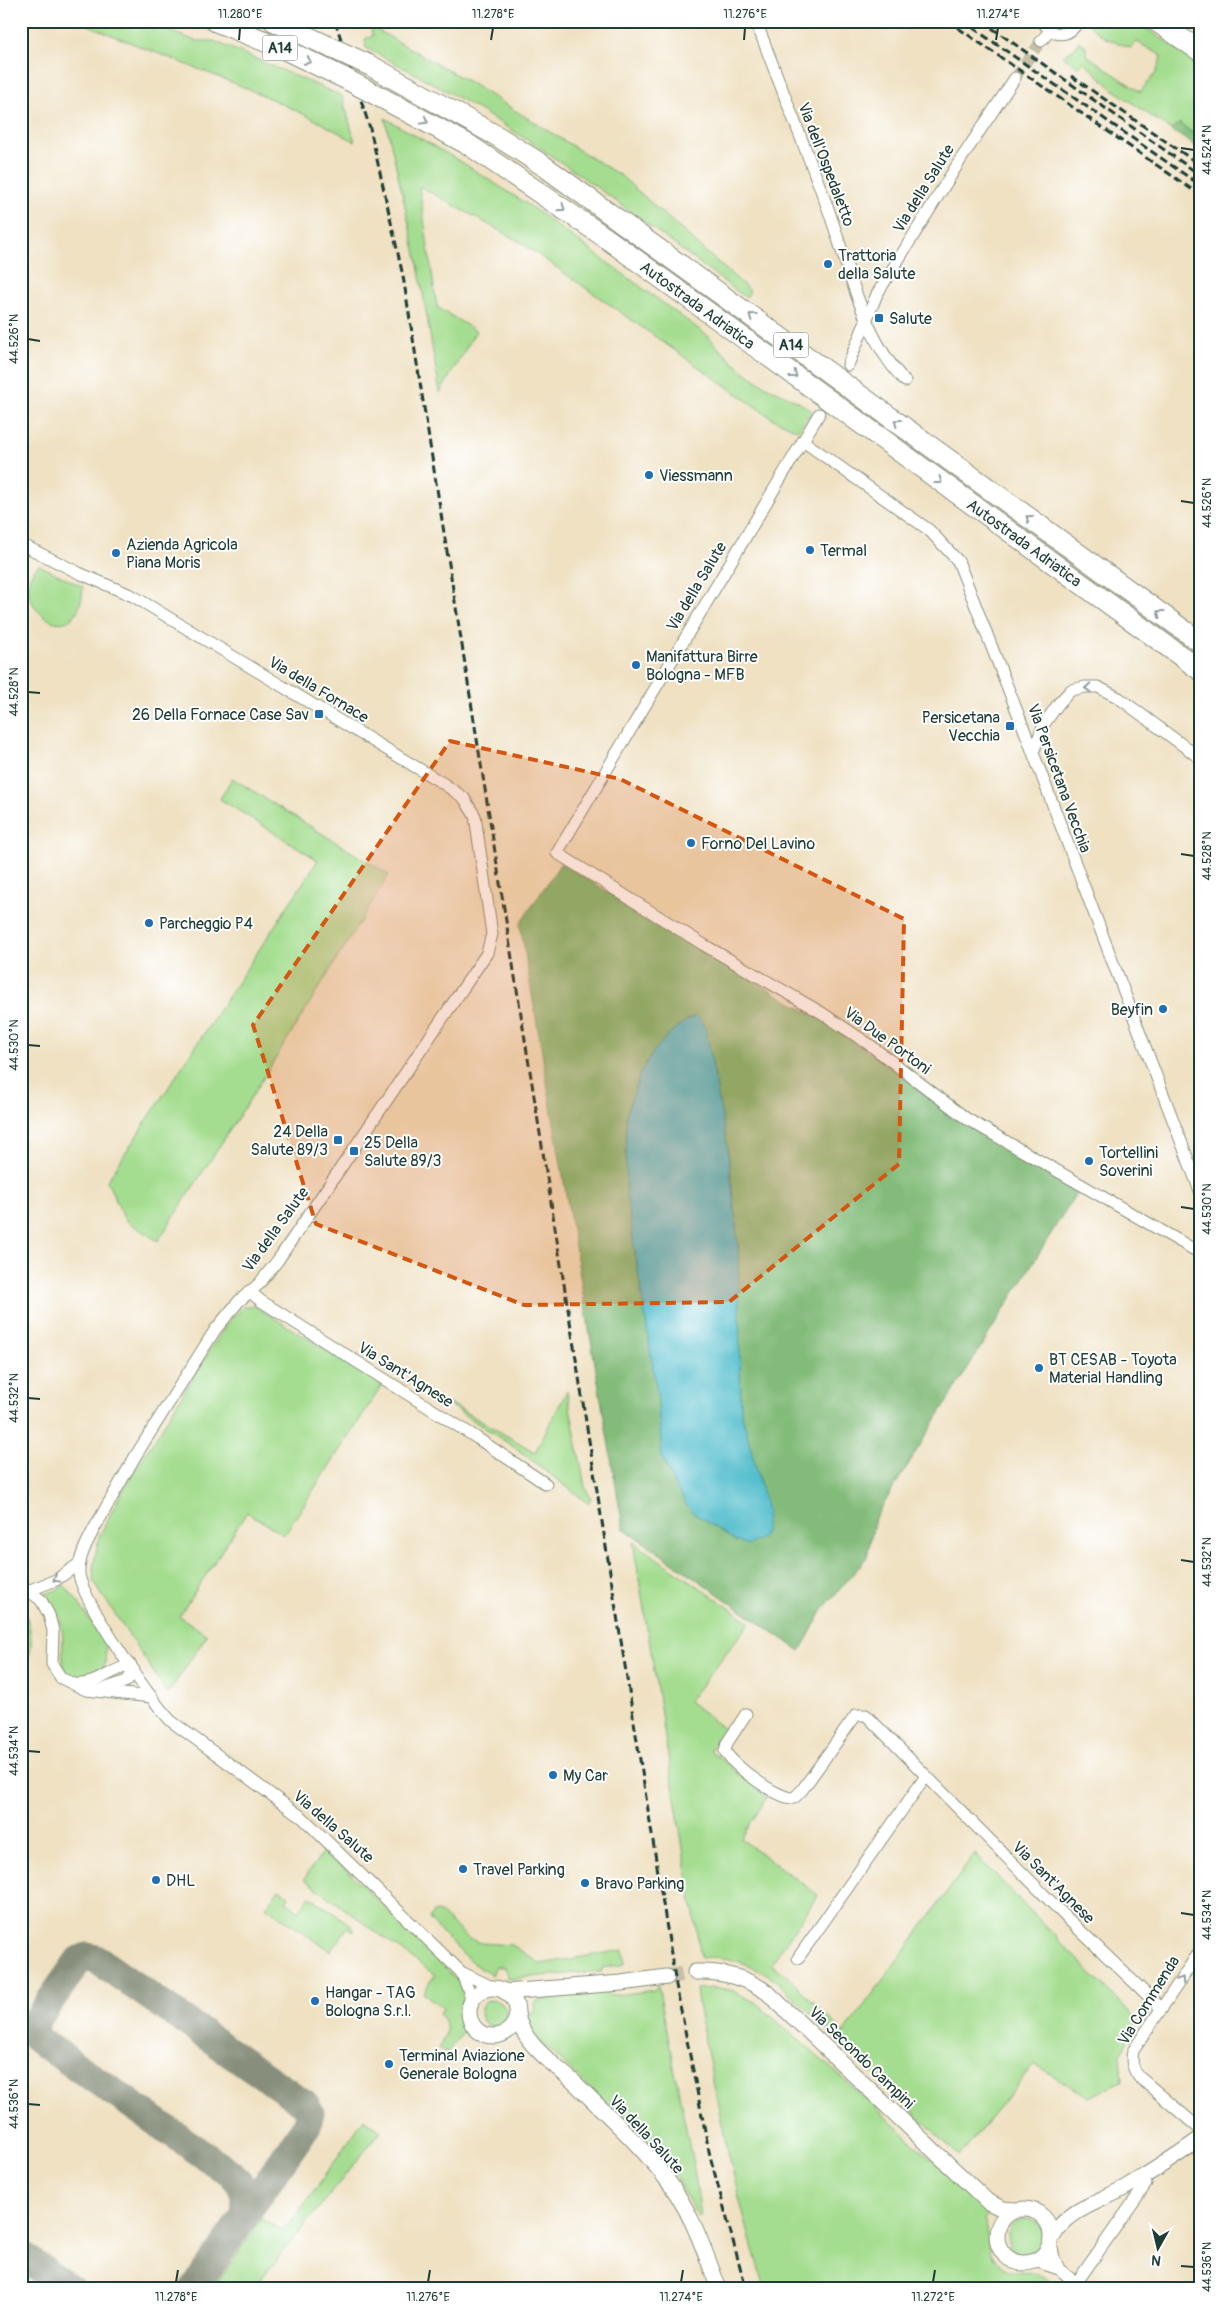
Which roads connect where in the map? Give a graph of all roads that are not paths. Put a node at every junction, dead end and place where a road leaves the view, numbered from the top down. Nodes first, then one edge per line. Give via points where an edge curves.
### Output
1 (215, 21) edge
2 (274, 21) edge
3 (756, 21) edge
4 (1078, 21) edge
5 (1156, 21) edge
6 (1180, 21) edge
7 (1046, 26) edge
8 (1200, 34) edge
9 (1041, 41) tunnel mouth
10 (1200, 51) edge
11 (1015, 78) tunnel mouth
12 (866, 319) junction
13 (848, 365) dead end
14 (905, 381) dead end
15 (819, 414) dead end
16 (803, 440) junction
17 (21, 544) edge
18 (1200, 642) edge
19 (1200, 670) edge
20 (1044, 724) junction
21 (1024, 729) junction
22 (1033, 752) junction
23 (1200, 758) edge
24 (557, 853) joint
25 (490, 944) joint
26 (1200, 1191) edge
27 (1200, 1253) edge
28 (249, 1291) junction
29 (546, 1484) dead end
30 (80, 1563) junction
31 (26, 1587) edge
32 (132, 1668) junction
33 (67, 1682) junction
34 (99, 1690) junction
35 (152, 1697) junction
36 (746, 1714) dead end
37 (926, 1776) junction
38 (1200, 1951) edge
39 (798, 1958) dead end
40 (461, 1972) junction
41 (695, 1972) tunnel mouth
42 (667, 1976) tunnel mouth
43 (500, 1990) junction
44 (538, 1991) junction
45 (470, 2004) junction
46 (1162, 2008) junction
47 (516, 2010) junction
48 (503, 2034) junction
49 (536, 2048) junction
50 (1200, 2130) edge
51 (1200, 2139) edge
52 (1146, 2184) dead end
53 (988, 2202) junction
54 (1015, 2210) junction
55 (1039, 2213) junction
56 (1074, 2213) junction
57 (997, 2234) junction
58 (1051, 2240) junction
59 (1035, 2261) junction
60 (1059, 2269) junction
61 (1077, 2287) edge
62 (719, 2289) edge

1 -> 19 highway, Autostrada Adriatica / A14, bridge via 344,78 469,145 606,238
18 -> 2 highway, Autostrada Adriatica / A14, bridge via 544,166 371,66
3 - 12 street, Via dell'Ospedaletto via 827,206
4 - 7 street via 1066,34 1055,34
5 - 10 highway
6 - 8 highway
7 - 9 street
11 - 12 street, Via della Salute via 893,268
12 - 13 street, Via della Salute
12 - 14 street via 875,340
15 - 16 street, Via della Salute
16 - 21 street, Via Persicetana Vecchia via 929,530 949,549 965,576
16 - 24 street, Via della Salute
17 - 25 street, Via della Fornace via 79,574 133,596 464,798 475,816 490,918
20 - 21 street
20 - 22 street
23 -> 20 street via 1119,698 1098,687 1071,690
21 - 22 street, Via Persicetana Vecchia
22 - 26 street, Via Persicetana Vecchia
24 - 27 street, Via Due Portoni via 704,945 830,1018 870,1044 967,1119
25 - 28 street, Via della Salute via 482,961 278,1260 259,1284
28 - 29 street, Via Sant'Agnese via 261,1302
28 - 30 street, Via della Salute via 215,1330 172,1397 95,1527
30 -> 31 street via 56,1580
30 - 32 street, Via della Salute via 83,1590
31 - 33 street via 41,1600 49,1615 53,1631 52,1664
32 - 33 street via 116,1668 97,1681 86,1684
32 - 34 street via 127,1681
32 - 35 street, Via della Salute
33 - 34 street via 86,1690
34 - 35 street
35 - 40 street, Via della Salute via 164,1714 182,1730 324,1836
36 - 37 street, Via Sant'Agnese via 724,1751 730,1760 785,1798 794,1798 798,1794 856,1716 861,1714 872,1721
37 - 39 street
37 - 46 street, Via Sant'Agnese via 1097,1948
46 -> 38 street, Via Commenda
40 - 43 street, Via della Salute
40 - 45 street, Via della Salute via 470,1994
41 - 53 street, Via Secondo Campini via 732,1975 768,1993
42 - 44 street
43 - 44 street
43 - 45 street via 479,1993
43 - 47 street
44 - 47 street
45 - 48 street via 470,2020 479,2031 491,2036
46 - 50 street, Via Commenda via 1133,2052 1133,2069
47 - 48 street via 512,2026
47 - 49 street, Via della Salute via 518,2024
48 - 49 street, Via della Salute
49 - 62 street, Via della Salute via 576,2084 665,2176 687,2211
51 - 56 street via 1132,2183
52 - 61 street
53 - 54 street, Via Secondo Campini via 1002,2209
53 - 57 street, Via Secondo Campini via 995,2216
54 - 55 street
54 - 57 street via 1002,2220
55 - 56 street via 1056,2216
55 - 58 street via 1049,2224
56 - 58 street via 1060,2225
57 - 59 street via 1000,2250 1006,2256 1020,2263
58 - 59 street via 1046,2252
58 - 60 street
59 - 60 street
60 - 61 street

